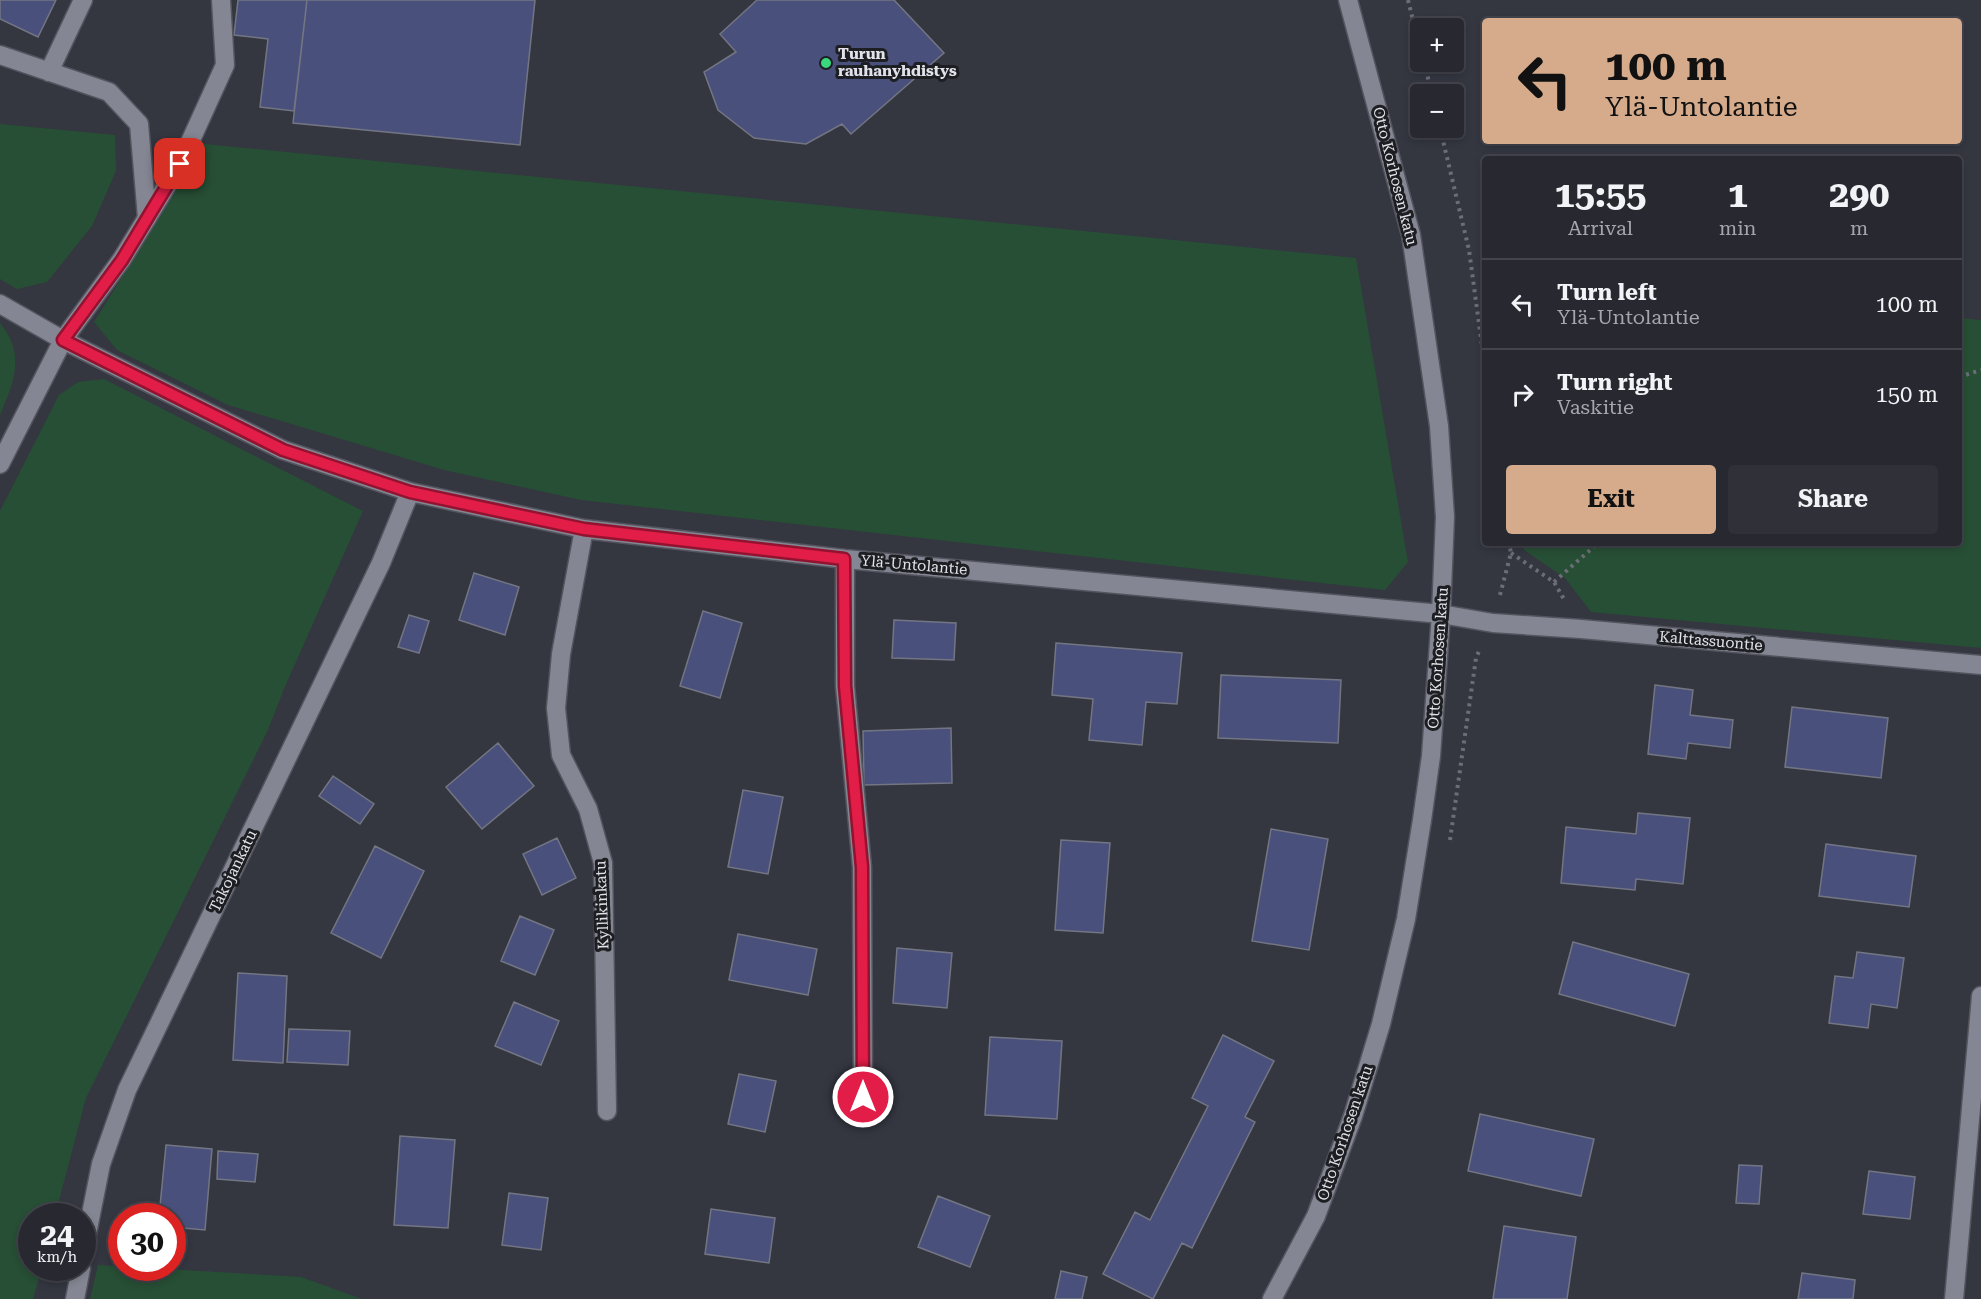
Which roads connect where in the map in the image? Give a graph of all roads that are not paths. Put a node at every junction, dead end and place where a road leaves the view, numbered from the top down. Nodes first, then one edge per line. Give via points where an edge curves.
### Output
1 (83, 0) edge
2 (221, 0) edge
3 (1348, 0) edge
4 (0, 55) edge
5 (49, 72) junction
6 (147, 218) junction
7 (0, 304) edge
8 (63, 340) junction
9 (0, 464) edge
10 (410, 492) junction
11 (584, 529) junction
12 (844, 559) junction
13 (1441, 614) junction
14 (1981, 665) edge
15 (1981, 996) edge
16 (863, 1097) dead end
17 (607, 1111) dead end
18 (93, 1203) edge
19 (78, 1281) edge
20 (75, 1299) edge
21 (1272, 1299) edge
22 (1954, 1299) edge

1 - 5 street
2 - 6 street via 225,65 180,164
3 - 13 street, Otto Korhosen katu via 1412,235 1439,426 1445,517
4 - 5 street
5 - 6 street via 109,92 139,124
6 - 8 street via 122,260
7 - 8 street, Ylä-Untolantie
8 - 9 street
8 - 10 street, Ylä-Untolantie via 283,450
10 - 11 street, Ylä-Untolantie
10 - 18 street, Takojankatu via 376,574 127,1090 101,1164
11 - 12 street, Ylä-Untolantie
11 - 17 street, Kyllikinkatu via 561,654 556,708 561,755 588,809 603,862
12 - 13 street, Ylä-Untolantie
12 - 16 street via 845,686 862,867
13 - 14 street, Kalttassuontie via 1493,623
13 - 21 street, Otto Korhosen katu via 1431,756 1422,820 1406,919 1381,1024 1317,1216
15 - 22 street
19 - 20 street

